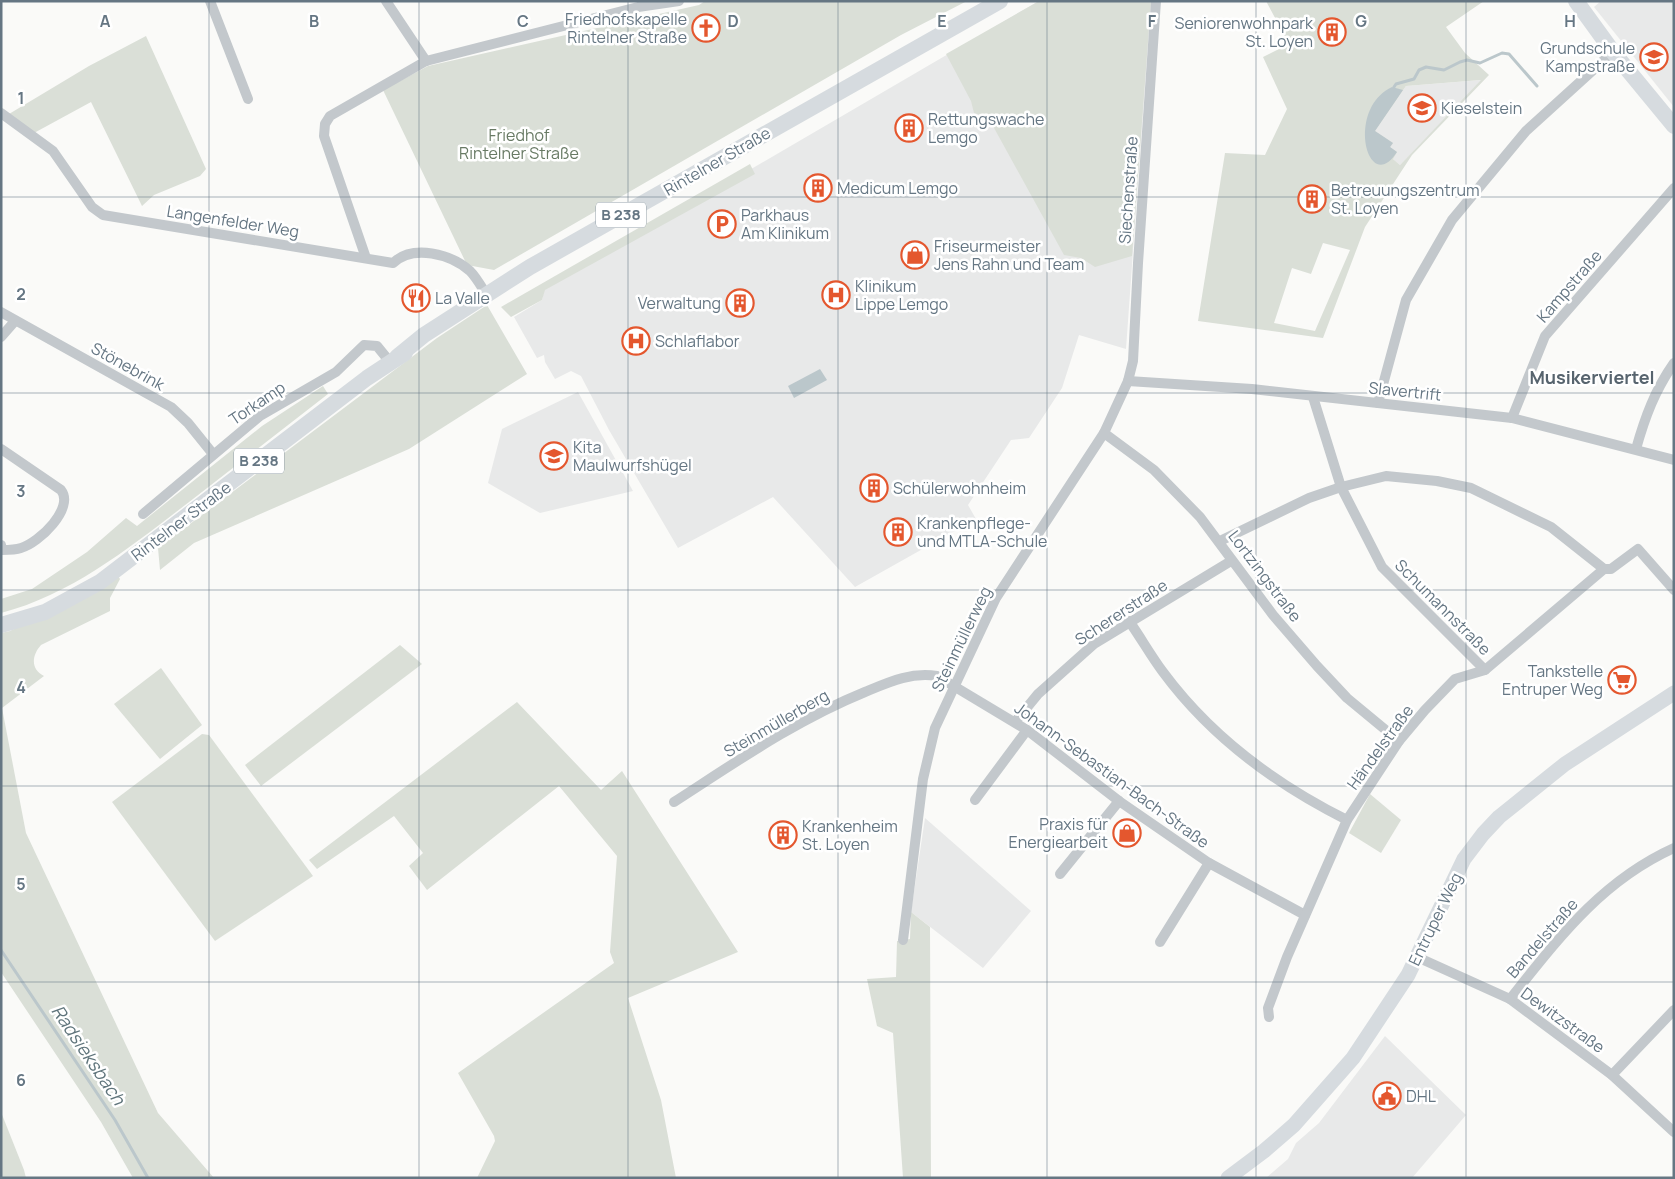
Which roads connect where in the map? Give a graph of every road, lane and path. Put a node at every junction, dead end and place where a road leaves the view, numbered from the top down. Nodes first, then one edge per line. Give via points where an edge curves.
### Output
1 (210, 1) edge
2 (386, 1) edge
3 (679, 1) edge
4 (1000, 1) edge
5 (1156, 1) edge
6 (1576, 1) edge
7 (1613, 52) junction
8 (426, 61) junction
9 (248, 99) dead end
10 (1, 114) edge
11 (1674, 126) edge
12 (1674, 188) edge
13 (366, 258) junction
14 (486, 294) junction
15 (1, 312) edge
16 (15, 321) junction
17 (1, 337) edge
18 (393, 360) junction
19 (1674, 363) edge
20 (1128, 381) junction
21 (1313, 397) junction
22 (1378, 403) junction
23 (1512, 418) junction
24 (1104, 433) junction
25 (1, 449) edge
26 (1636, 449) junction
27 (213, 454) junction
28 (1674, 460) edge
29 (1341, 487) junction
30 (143, 514) dead end
31 (1220, 542) junction
32 (1, 545) edge
33 (1231, 561) junction
34 (1604, 569) junction
35 (1674, 590) edge
36 (1129, 621) junction
37 (1, 626) edge
38 (1485, 670) junction
39 (954, 686) junction
40 (1674, 693) edge
41 (1016, 722) junction
42 (1027, 730) junction
43 (1399, 741) junction
44 (975, 800) dead end
45 (1120, 801) junction
46 (674, 802) dead end
47 (1347, 820) junction
48 (1674, 848) edge
49 (1209, 863) junction
50 (1060, 874) dead end
51 (1305, 915) junction
52 (903, 940) dead end
53 (1160, 942) dead end
54 (1417, 957) junction
55 (1510, 999) junction
56 (1674, 1010) edge
57 (1269, 1017) dead end
58 (1612, 1074) junction
59 (1674, 1132) edge
60 (1228, 1178) edge

1 - 9 street
2 - 8 street
3 - 8 street via 638,7
4 - 14 main road, Rintelner Straße / B 238
5 - 20 street, Siechenstraße via 1133,361
6 - 7 main road
7 - 11 main road
7 - 22 street via 1526,131 1452,220 1406,300
8 - 13 street via 339,109 325,124 326,146
10 - 13 street, Langenfelder Weg via 53,152 92,207 103,215
12 - 23 street, Kampstraße via 1545,336
13 - 14 street, Langenfelder Weg via 393,263 410,253 444,257 470,271
14 - 18 main road, Rintelner Straße / B 238 via 437,326 420,344
15 - 16 street, Stönebrink
16 - 17 street
16 - 27 street, Stönebrink via 171,407
18 - 27 street, Torkamp via 377,346 364,345 342,368 260,416
18 - 37 main road, Rintelner Straße / B 238 via 100,582 44,612
19 - 26 street via 1658,386
20 - 21 street, Slavertrift via 1252,389
20 - 24 street, Steinmüllerweg
21 - 22 street, Slavertrift
21 - 29 street, Schumannstraße
22 - 23 street, Slavertrift
23 - 26 street, Slavertrift
24 - 31 street, Lortzingstraße via 1154,470
24 - 39 street, Steinmüllerweg via 996,598
25 - 32 street via 65,495 64,507 37,539 11,550 2,550
26 - 28 street, Slavertrift
27 - 30 street, Torkamp
29 - 31 street via 1309,498
29 - 34 street via 1386,476 1471,488 1551,527
29 - 38 street, Schumannstraße via 1382,567
31 - 33 street, Lortzingstraße
33 - 36 street, Schererstraße
33 - 43 street, Lortzingstraße via 1317,666 1347,698
34 - 35 street, Händelstraße via 1611,569 1638,549
34 - 38 street, Händelstraße
36 - 41 street, Schererstraße via 1080,656 1038,694
36 - 47 street via 1164,672 1212,727 1246,758 1287,788
38 - 43 street, Händelstraße via 1456,680
39 - 41 street, Johann-Sebastian-Bach-Straße
39 - 46 street, Steinmüllerberg via 938,676 924,674 893,680 783,732
39 - 52 street, Steinmüllerweg via 935,728 924,779
40 - 54 main road, Entruper Weg via 1576,755 1499,817 1464,859
41 - 42 street, Johann-Sebastian-Bach-Straße
42 - 44 street
42 - 45 street, Johann-Sebastian-Bach-Straße
43 - 47 street, Händelstraße
45 - 49 street, Johann-Sebastian-Bach-Straße
45 - 50 street
47 - 51 street, Händelstraße
48 - 55 street, Bandelstraße via 1613,885 1574,920
49 - 51 street, Johann-Sebastian-Bach-Straße
49 - 53 street
51 - 57 street, Händelstraße via 1268,1008
54 - 55 street, Dewitzstraße
54 - 60 main road, Entruper Weg via 1376,1026 1319,1098 1270,1146
55 - 58 street, Dewitzstraße
56 - 58 street
58 - 59 street, Dewitzstraße

